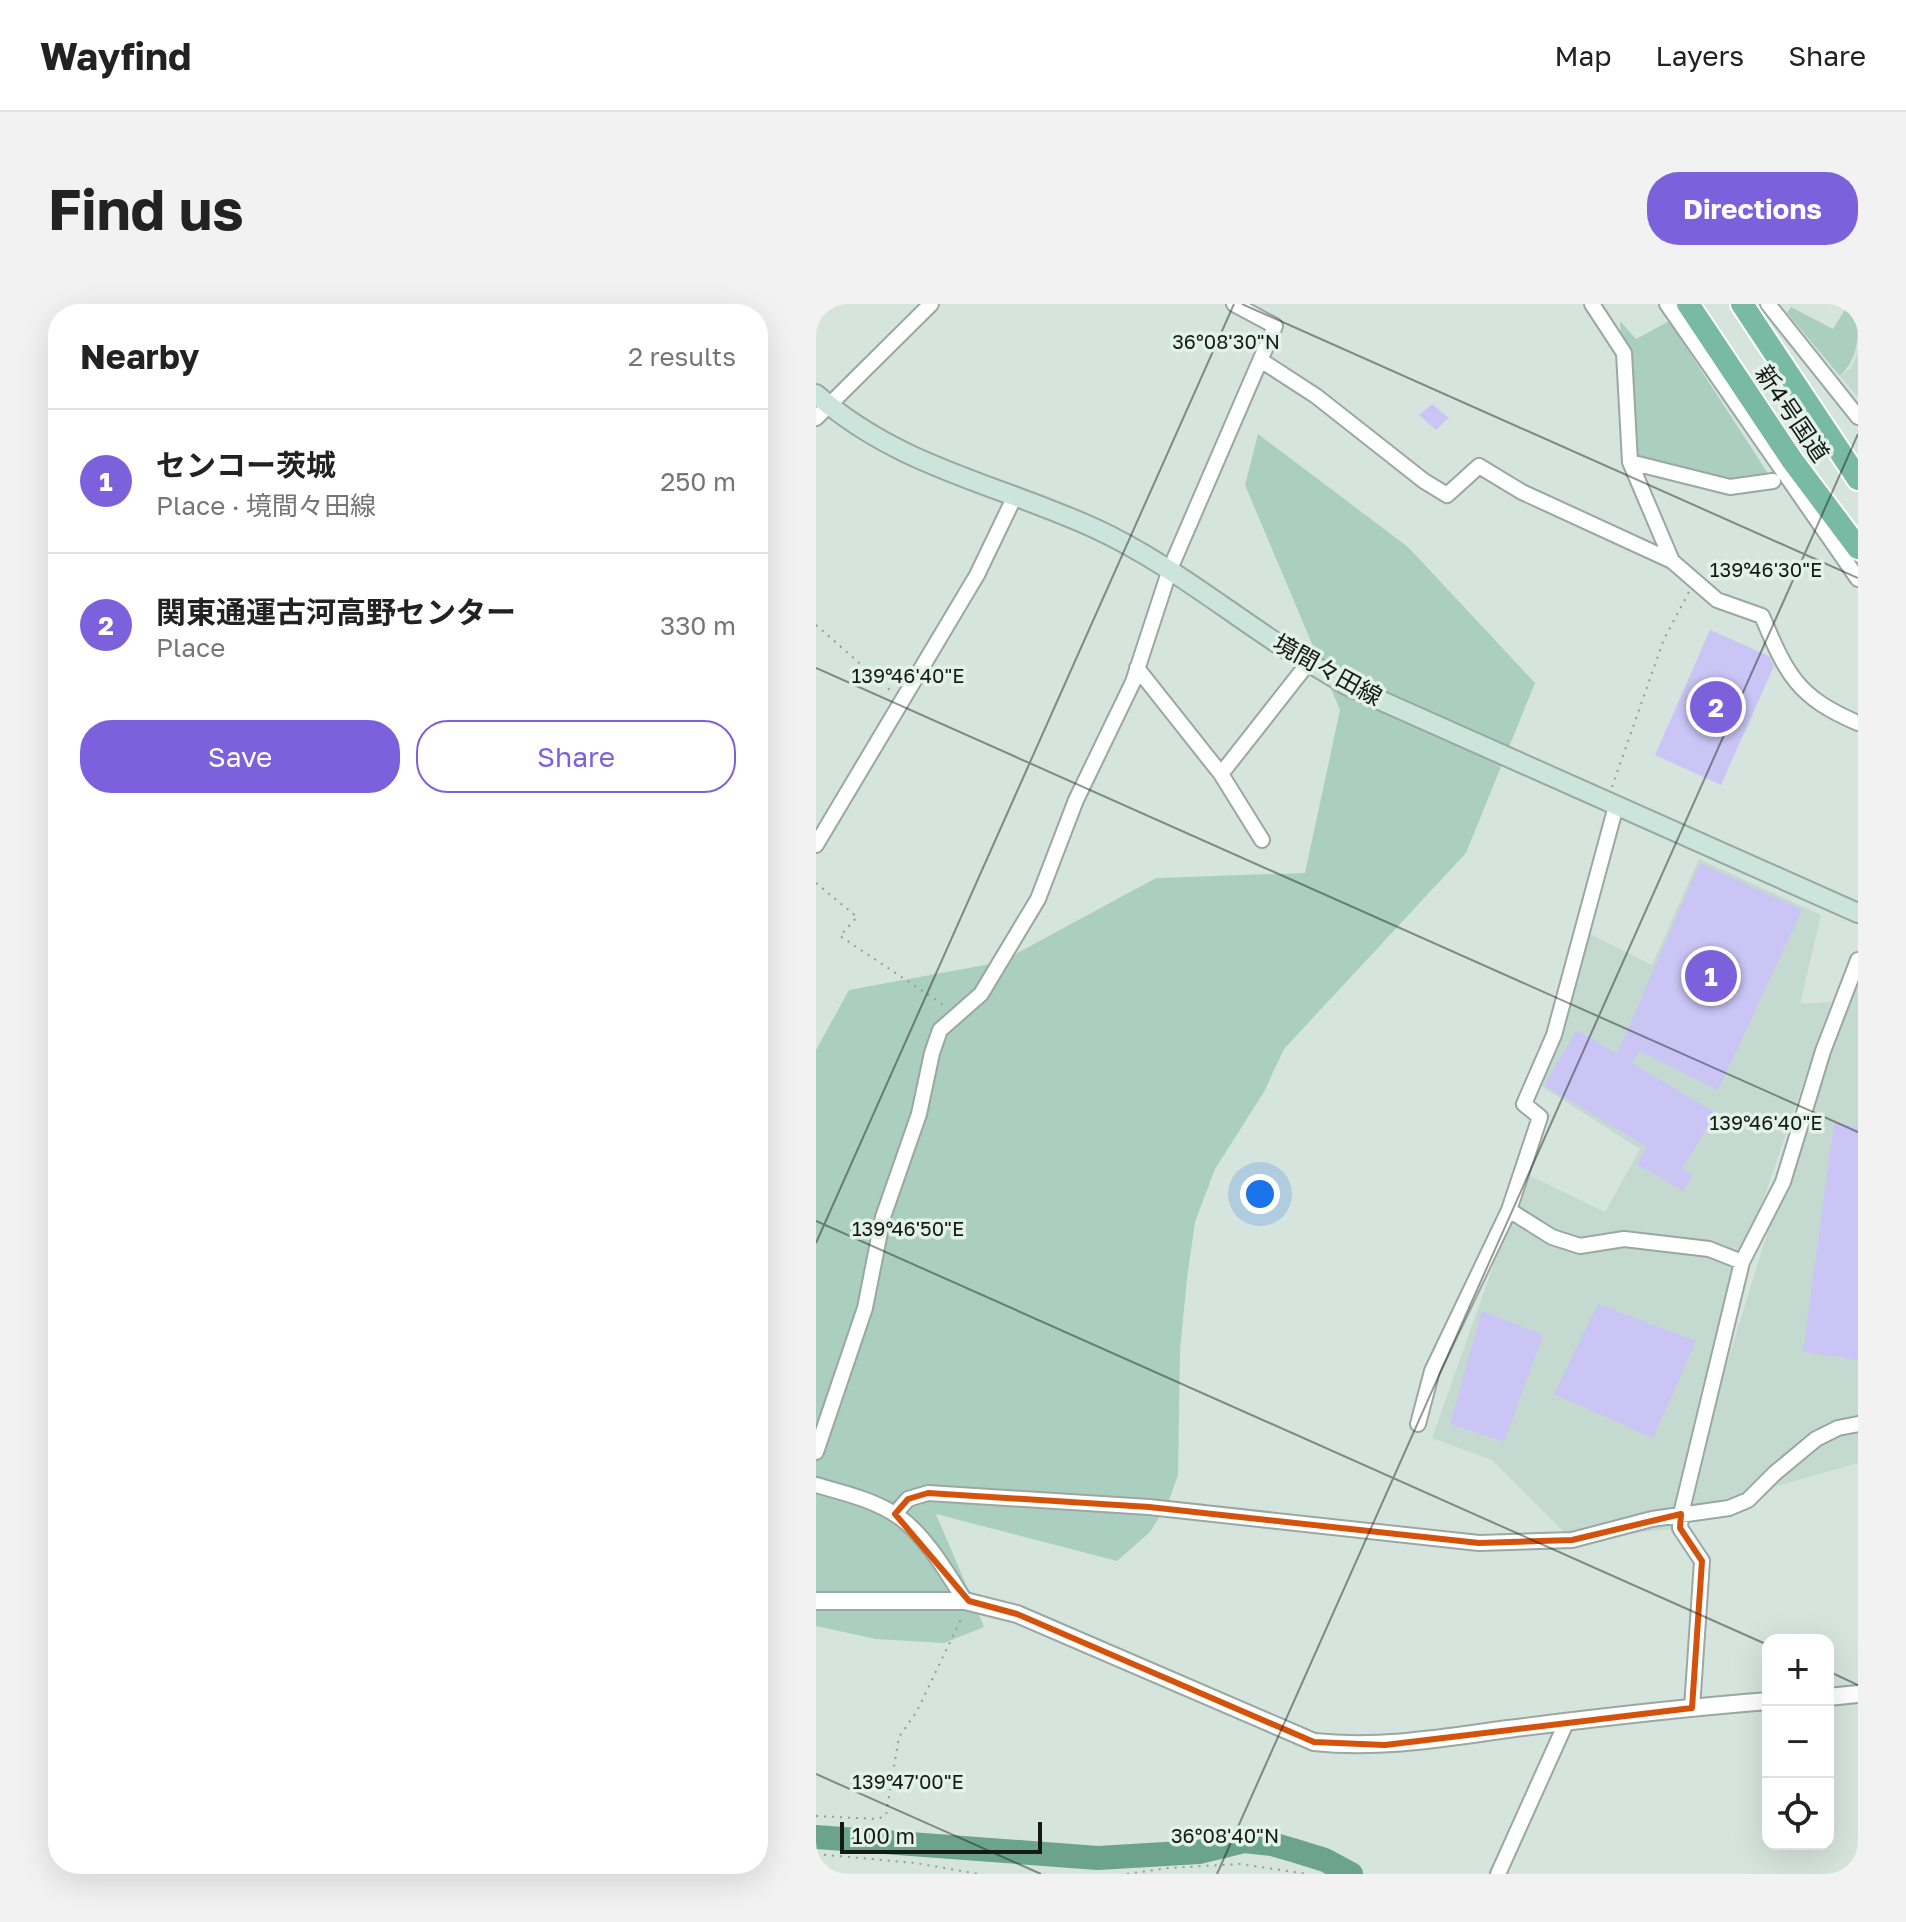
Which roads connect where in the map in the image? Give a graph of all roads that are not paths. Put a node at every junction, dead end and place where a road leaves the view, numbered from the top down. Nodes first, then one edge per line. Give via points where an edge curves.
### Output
1 (931, 304) edge
2 (1234, 304) edge
3 (1592, 304) edge
4 (1667, 304) edge
5 (1688, 304) edge
6 (1742, 304) edge
7 (1775, 307) edge
8 (1249, 308) edge
9 (1759, 330) junction
10 (1262, 361) junction
11 (821, 406) edge
12 (1858, 417) edge
13 (1630, 462) junction
14 (1858, 479) edge
15 (1773, 481) dead end
16 (1014, 498) junction
17 (1858, 548) edge
18 (1672, 561) junction
19 (1170, 569) junction
20 (1858, 579) edge
21 (1309, 662) junction
22 (1137, 668) junction
23 (1858, 723) edge
24 (1221, 774) junction
25 (1612, 804) junction
26 (1262, 840) dead end
27 (816, 845) edge
28 (1858, 913) edge
29 (1858, 960) edge
30 (1509, 1210) junction
31 (1742, 1262) junction
32 (1418, 1424) dead end
33 (1858, 1424) edge
34 (816, 1452) edge
35 (816, 1485) edge
36 (895, 1514) junction
37 (1681, 1514) junction
38 (816, 1601) edge
39 (967, 1601) junction
40 (1858, 1694) edge
41 (1834, 1696) edge
42 (1762, 1702) edge
43 (1692, 1708) junction
44 (1566, 1723) junction
45 (1498, 1874) edge

1 - 11 street
2 - 8 street
3 - 13 street via 1624,353
4 - 20 street
5 - 17 highway, 新4号国道
6 - 9 highway, 新4号国道
7 - 9 street
7 - 12 street
8 - 10 street via 1275,326
9 - 14 highway, 新4号国道
10 - 18 street via 1447,495 1479,466 1522,492
10 - 19 street
11 - 16 main road, 境間々田線 via 904,453
13 - 15 street via 1730,487
13 - 18 street
16 - 19 main road, 境間々田線 via 1094,528
16 - 27 street via 977,575
18 - 23 street via 1717,600 1762,616 1801,690
19 - 21 main road, 境間々田線
19 - 22 street
21 - 24 street
21 - 25 main road, 境間々田線 via 1346,685
22 - 24 street
22 - 34 street via 1076,800 1038,899 981,994 940,1030 919,1114 883,1217 865,1308
24 - 26 street
25 - 28 main road, 境間々田線
25 - 30 street via 1554,1035 1524,1104 1540,1117
29 - 31 street via 1823,1051 1783,1182
30 - 31 street via 1552,1237 1580,1246 1624,1239 1709,1249
30 - 32 street via 1432,1371
31 - 37 street
33 - 37 street via 1816,1439 1748,1500
35 - 36 street
36 - 37 street via 908,1499 928,1493 1149,1507 1464,1542 1529,1543 1572,1540
36 - 39 street
37 - 43 street via 1680,1528 1702,1561
38 - 39 street
39 - 44 street via 1017,1614 1314,1742 1385,1745
40 - 41 street
42 - 43 street
43 - 44 street
44 - 45 street

